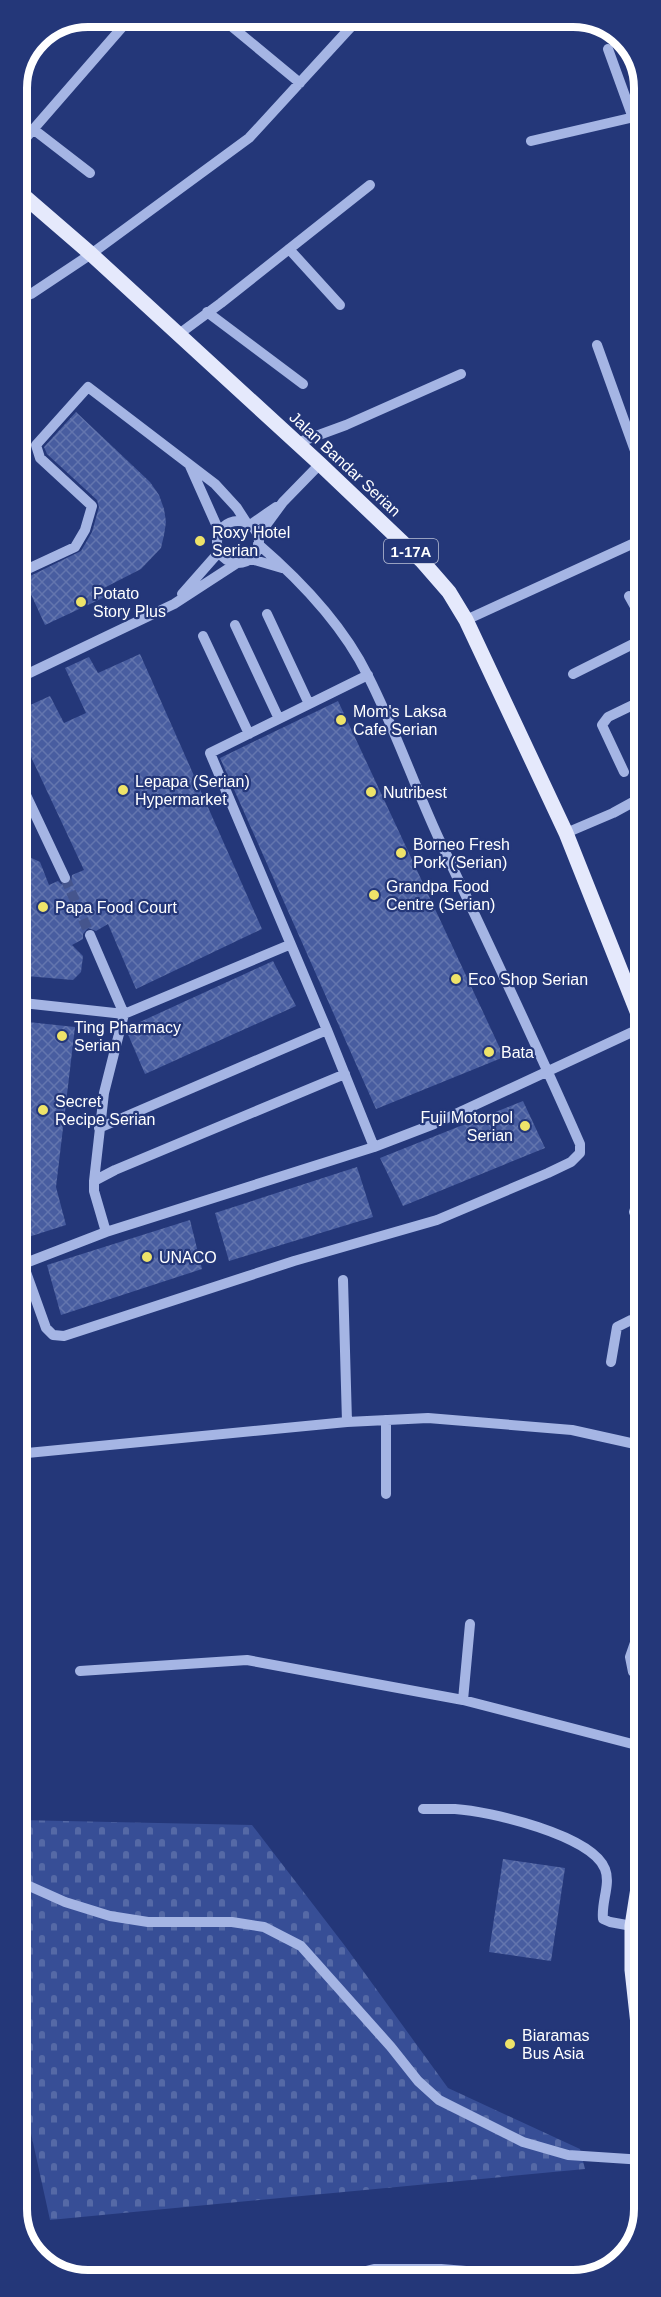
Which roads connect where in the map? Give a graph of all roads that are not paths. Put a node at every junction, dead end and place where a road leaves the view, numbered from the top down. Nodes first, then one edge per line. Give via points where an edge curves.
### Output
1 (121, 27) edge
2 (232, 27) edge
3 (351, 27) edge
4 (608, 49) dead end
5 (300, 83) junction
6 (634, 108) edge
7 (634, 118) edge
8 (33, 129) junction
9 (27, 136) edge
10 (531, 141) dead end
11 (90, 173) dead end
12 (370, 186) dead end
13 (27, 199) edge
14 (289, 249) junction
15 (91, 254) junction
16 (27, 294) edge
17 (340, 305) dead end
18 (207, 312) junction
19 (179, 334) junction
20 (597, 345) dead end
21 (461, 374) dead end
22 (303, 384) dead end
23 (297, 443) junction
24 (634, 448) edge
25 (188, 463) junction
26 (320, 464) junction
27 (283, 502) junction
28 (248, 523) junction
29 (219, 531) junction
30 (258, 540) junction
31 (634, 543) edge
32 (219, 552) junction
33 (251, 558) junction
34 (237, 563) junction
35 (27, 569) edge
36 (288, 570) junction
37 (629, 596) dead end
38 (174, 604) junction
39 (634, 604) edge
40 (267, 614) dead end
41 (466, 620) junction
42 (236, 625) dead end
43 (203, 636) dead end
44 (634, 644) edge
45 (27, 674) edge
46 (573, 674) dead end
47 (368, 675) junction
48 (309, 704) junction
49 (634, 704) edge
50 (279, 719) junction
51 (249, 734) junction
52 (624, 772) dead end
53 (27, 798) edge
54 (634, 801) edge
55 (30, 804) junction
56 (27, 808) edge
57 (566, 833) junction
58 (65, 878) tunnel mouth
59 (90, 935) tunnel mouth
60 (289, 945) junction
61 (27, 1003) edge
62 (634, 1005) edge
63 (124, 1014) junction
64 (327, 1030) junction
65 (634, 1032) edge
66 (549, 1072) junction
67 (345, 1074) junction
68 (99, 1128) junction
69 (374, 1147) junction
70 (94, 1181) junction
71 (106, 1232) junction
72 (27, 1262) edge
73 (27, 1275) edge
74 (343, 1280) dead end
75 (634, 1320) edge
76 (611, 1362) dead end
77 (386, 1420) junction
78 (347, 1422) junction
79 (634, 1444) edge
80 (27, 1453) edge
81 (386, 1494) dead end
82 (470, 1624) dead end
83 (634, 1646) edge
84 (80, 1671) dead end
85 (634, 1672) edge
86 (463, 1700) junction
87 (634, 1744) edge
88 (423, 1809) dead end
89 (27, 1885) edge
90 (634, 1916) edge
91 (632, 1926) junction
92 (634, 1979) edge
93 (634, 2159) edge
94 (370, 2270) edge
95 (454, 2270) edge

1 - 8 street
2 - 5 street
3 - 5 street
4 - 6 street
5 - 15 street via 249,138
7 - 10 street
8 - 9 street
8 - 11 street
12 - 14 street
13 - 15 main road, Jalan Bandar Serian / 1-17A
14 - 17 street
14 - 18 street
15 - 16 street
15 - 19 main road, Jalan Bandar Serian / 1-17A
18 - 19 street
18 - 22 street
19 - 23 main road, Jalan Bandar Serian / 1-17A
20 - 24 street
21 - 23 street
23 - 26 main road, Jalan Bandar Serian / 1-17A
25 - 28 street via 215,484
25 - 29 street
25 - 35 street via 88,387 36,445 40,458 92,506 85,530 75,547
26 - 27 street
26 - 41 main road, Jalan Bandar Serian / 1-17A via 422,561 450,592
27 - 28 street
27 - 30 street
28 - 29 street via 231,522
28 - 30 street
29 - 32 street
30 - 33 street via 258,550
30 - 36 street
31 - 41 street
32 - 34 street
32 - 38 street
33 - 34 street
33 - 36 street
34 - 38 street
36 - 47 street via 334,623
37 - 39 street
38 - 45 street
40 - 48 street
41 - 57 main road, Jalan Bandar Serian / 1-17A
42 - 50 street
43 - 51 street
44 - 46 street
47 - 48 street
47 - 66 street via 422,803
48 - 50 street
49 - 52 street via 608,717 602,725
50 - 51 street
51 - 60 street via 210,753
53 - 55 street
54 - 57 street
55 - 56 street
55 - 58 street
57 - 62 main road, Jalan Bandar Serian / 1-17A
59 - 63 street
60 - 63 street
60 - 64 street
61 - 63 street
63 - 68 street
64 - 67 street
64 - 68 street
65 - 66 street
66 - 69 street via 434,1125
66 - 73 street via 580,1144 580,1153 548,1173 437,1220 64,1336 53,1335 46,1328
67 - 69 street
67 - 70 street
68 - 70 street
69 - 71 street
70 - 71 street
71 - 72 street
74 - 78 street
75 - 76 street via 617,1327
77 - 78 street
77 - 79 street via 428,1418 572,1430
77 - 81 street
78 - 80 street
82 - 86 street
83 - 85 street via 630,1657
84 - 86 street via 247,1660
86 - 87 street
88 - 91 street via 457,1809 508,1818 573,1840 593,1852 606,1871 603,1919
89 - 93 street via 110,1916 148,1922 232,1922 264,1927 301,1946 439,2100 523,2142 568,2156
90 - 91 main road
91 - 92 main road
94 - 95 street

